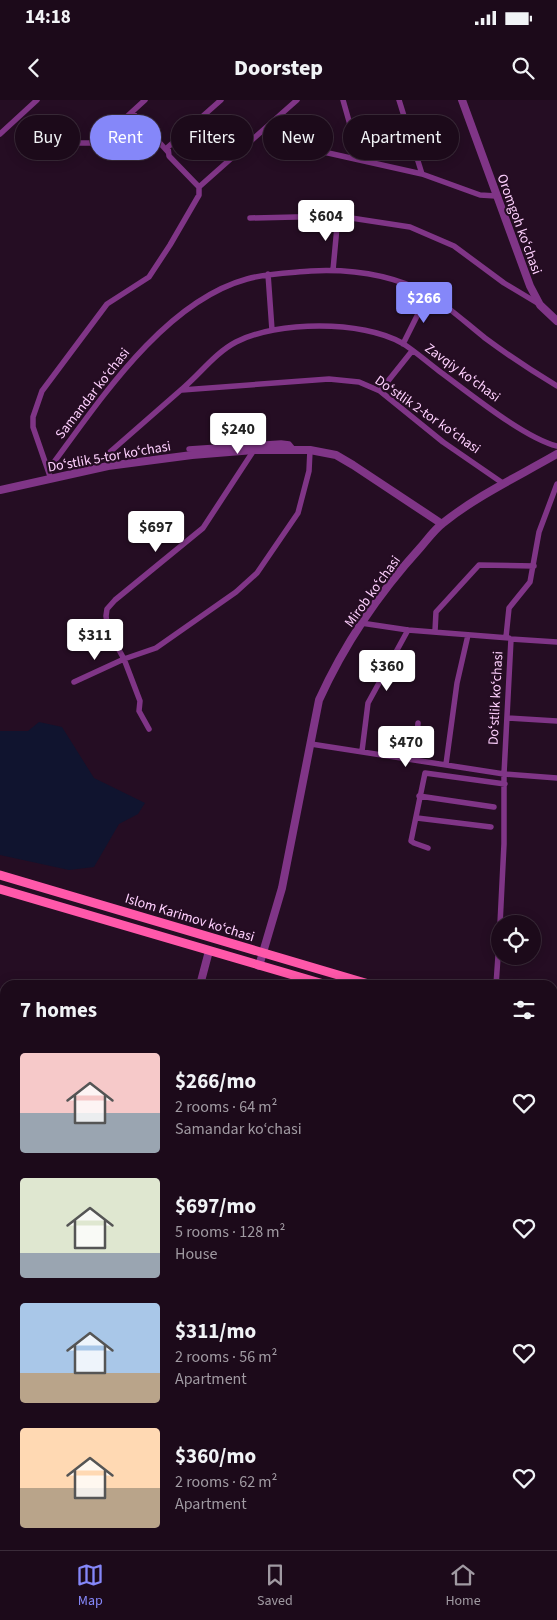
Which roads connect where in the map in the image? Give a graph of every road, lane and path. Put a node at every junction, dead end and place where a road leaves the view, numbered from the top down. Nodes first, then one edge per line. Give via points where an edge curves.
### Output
1 (37, 100) edge
2 (145, 100) edge
3 (221, 100) edge
4 (297, 100) edge
5 (342, 100) edge
6 (398, 100) edge
7 (462, 100) edge
8 (132, 112) junction
9 (346, 115) edge
10 (0, 134) edge
11 (80, 144) edge
12 (168, 152) junction
13 (360, 160) edge
14 (422, 174) junction
15 (200, 187) junction
16 (496, 196) junction
17 (338, 216) junction
18 (250, 218) dead end
19 (333, 270) junction
20 (268, 274) junction
21 (428, 294) junction
22 (540, 305) junction
23 (557, 321) edge
24 (272, 330) junction
25 (403, 344) junction
26 (412, 351) junction
27 (557, 386) edge
28 (182, 390) junction
29 (380, 391) junction
30 (557, 446) edge
31 (189, 449) dead end
32 (254, 450) junction
33 (294, 450) junction
34 (310, 450) junction
35 (557, 454) edge
36 (108, 466) junction
37 (49, 470) junction
38 (51, 479) junction
39 (504, 484) junction
40 (557, 484) edge
41 (0, 490) edge
42 (442, 524) junction
43 (534, 566) junction
44 (362, 623) junction
45 (408, 630) junction
46 (435, 631) junction
47 (468, 635) junction
48 (508, 638) junction
49 (557, 642) edge
50 (124, 659) junction
51 (74, 682) dead end
52 (507, 718) junction
53 (557, 722) edge
54 (418, 724) dead end
55 (149, 729) dead end
56 (311, 744) junction
57 (362, 751) junction
58 (415, 760) junction
59 (446, 764) junction
60 (504, 774) junction
61 (557, 778) edge
62 (505, 784) junction
63 (419, 796) junction
64 (494, 807) dead end
65 (417, 818) junction
66 (491, 827) dead end
67 (428, 848) dead end
68 (0, 875) edge
69 (0, 888) edge
70 (96, 902) junction
71 (500, 915) edge
72 (92, 916) junction
73 (209, 951) junction
74 (262, 954) junction
75 (497, 965) edge
76 (259, 966) junction
77 (201, 980) edge
78 (309, 980) edge
79 (354, 980) edge
80 (496, 980) edge

1 - 10 street
2 - 8 street
3 - 12 street via 168,147
4 - 15 street
5 - 9 street
6 - 14 street
7 - 16 street, Oromgoh koʻchasi
8 - 11 street via 98,143
8 - 12 street
12 - 15 street
13 - 14 street
14 - 16 street via 480,195
15 - 37 street via 199,195 148,277 107,304 42,391 33,427
16 - 22 street, Oromgoh koʻchasi
17 - 18 street
17 - 19 street
17 - 22 street via 410,227 436,237
19 - 20 street, Samandar ko‘chasi
19 - 21 street, Samandar ko‘chasi via 380,276
20 - 24 street
20 - 37 street, Samandar ko‘chasi via 212,294 164,329 128,365
21 - 25 street
21 - 27 street, Samandar ko‘chasi via 519,363
22 - 23 street, Oromgoh koʻchasi
24 - 25 street, Zavqiy koʻchasi via 358,327
24 - 28 street, Zavqiy koʻchasi via 236,342
25 - 26 street, Zavqiy koʻchasi
26 - 29 street
26 - 30 street, Zavqiy koʻchasi via 500,414
28 - 29 street, Doʻstlik 2-tor koʻchasi via 345,379
28 - 36 street, Zavqiy koʻchasi via 110,452
29 - 39 street, Doʻstlik 2-tor koʻchasi via 421,426
31 - 33 street via 281,442
32 - 33 street, Doʻstlik 5-tor koʻchasi
32 - 36 street, Doʻstlik 5-tor koʻchasi
32 - 50 street via 203,528 107,609 108,630
33 - 34 street, Doʻstlik 5-tor koʻchasi
34 - 42 street, Doʻstlik 5-tor koʻchasi via 336,455
34 - 50 street via 309,471 298,513 258,572 236,592 156,648
35 - 39 street, Mirob koʻchasi
36 - 38 street, Doʻstlik 5-tor koʻchasi
37 - 38 street
38 - 41 street, Doʻstlik 5-tor koʻchasi
39 - 42 street, Mirob koʻchasi
40 - 43 street via 539,532
42 - 44 street, Mirob koʻchasi via 403,567
43 - 46 street via 479,565 436,612
43 - 48 street via 528,586 509,608
44 - 45 street
44 - 56 street, Mirob koʻchasi via 319,700
45 - 46 street
45 - 57 street via 368,703
46 - 47 street
47 - 48 street
47 - 59 street via 457,683
48 - 49 street, Doʻstlik koʻchasi
48 - 52 street, Doʻstlik koʻchasi
50 - 51 street
50 - 55 street via 123,664 140,701 139,711
52 - 53 street
52 - 60 street, Doʻstlik koʻchasi
54 - 58 street
56 - 57 street
56 - 74 street, Mirob koʻchasi via 282,888
57 - 58 street
58 - 59 street
59 - 60 street
60 - 61 street
60 - 62 street, Doʻstlik koʻchasi
62 - 63 street via 426,773
62 - 71 street, Doʻstlik koʻchasi
63 - 64 street
63 - 65 street
65 - 66 street
65 - 67 street via 412,840
68 - 70 main road, Islom Karimov koʻchasi
69 - 72 main road, Islom Karimov koʻchasi
70 - 72 main road
70 - 74 main road, Islom Karimov koʻchasi
72 - 73 main road, Islom Karimov koʻchasi
73 - 76 main road, Islom Karimov koʻchasi
73 - 77 street
74 - 76 street, Mirob koʻchasi
74 - 79 main road, Islom Karimov koʻchasi
75 - 80 street
76 - 78 main road, Islom Karimov koʻchasi

